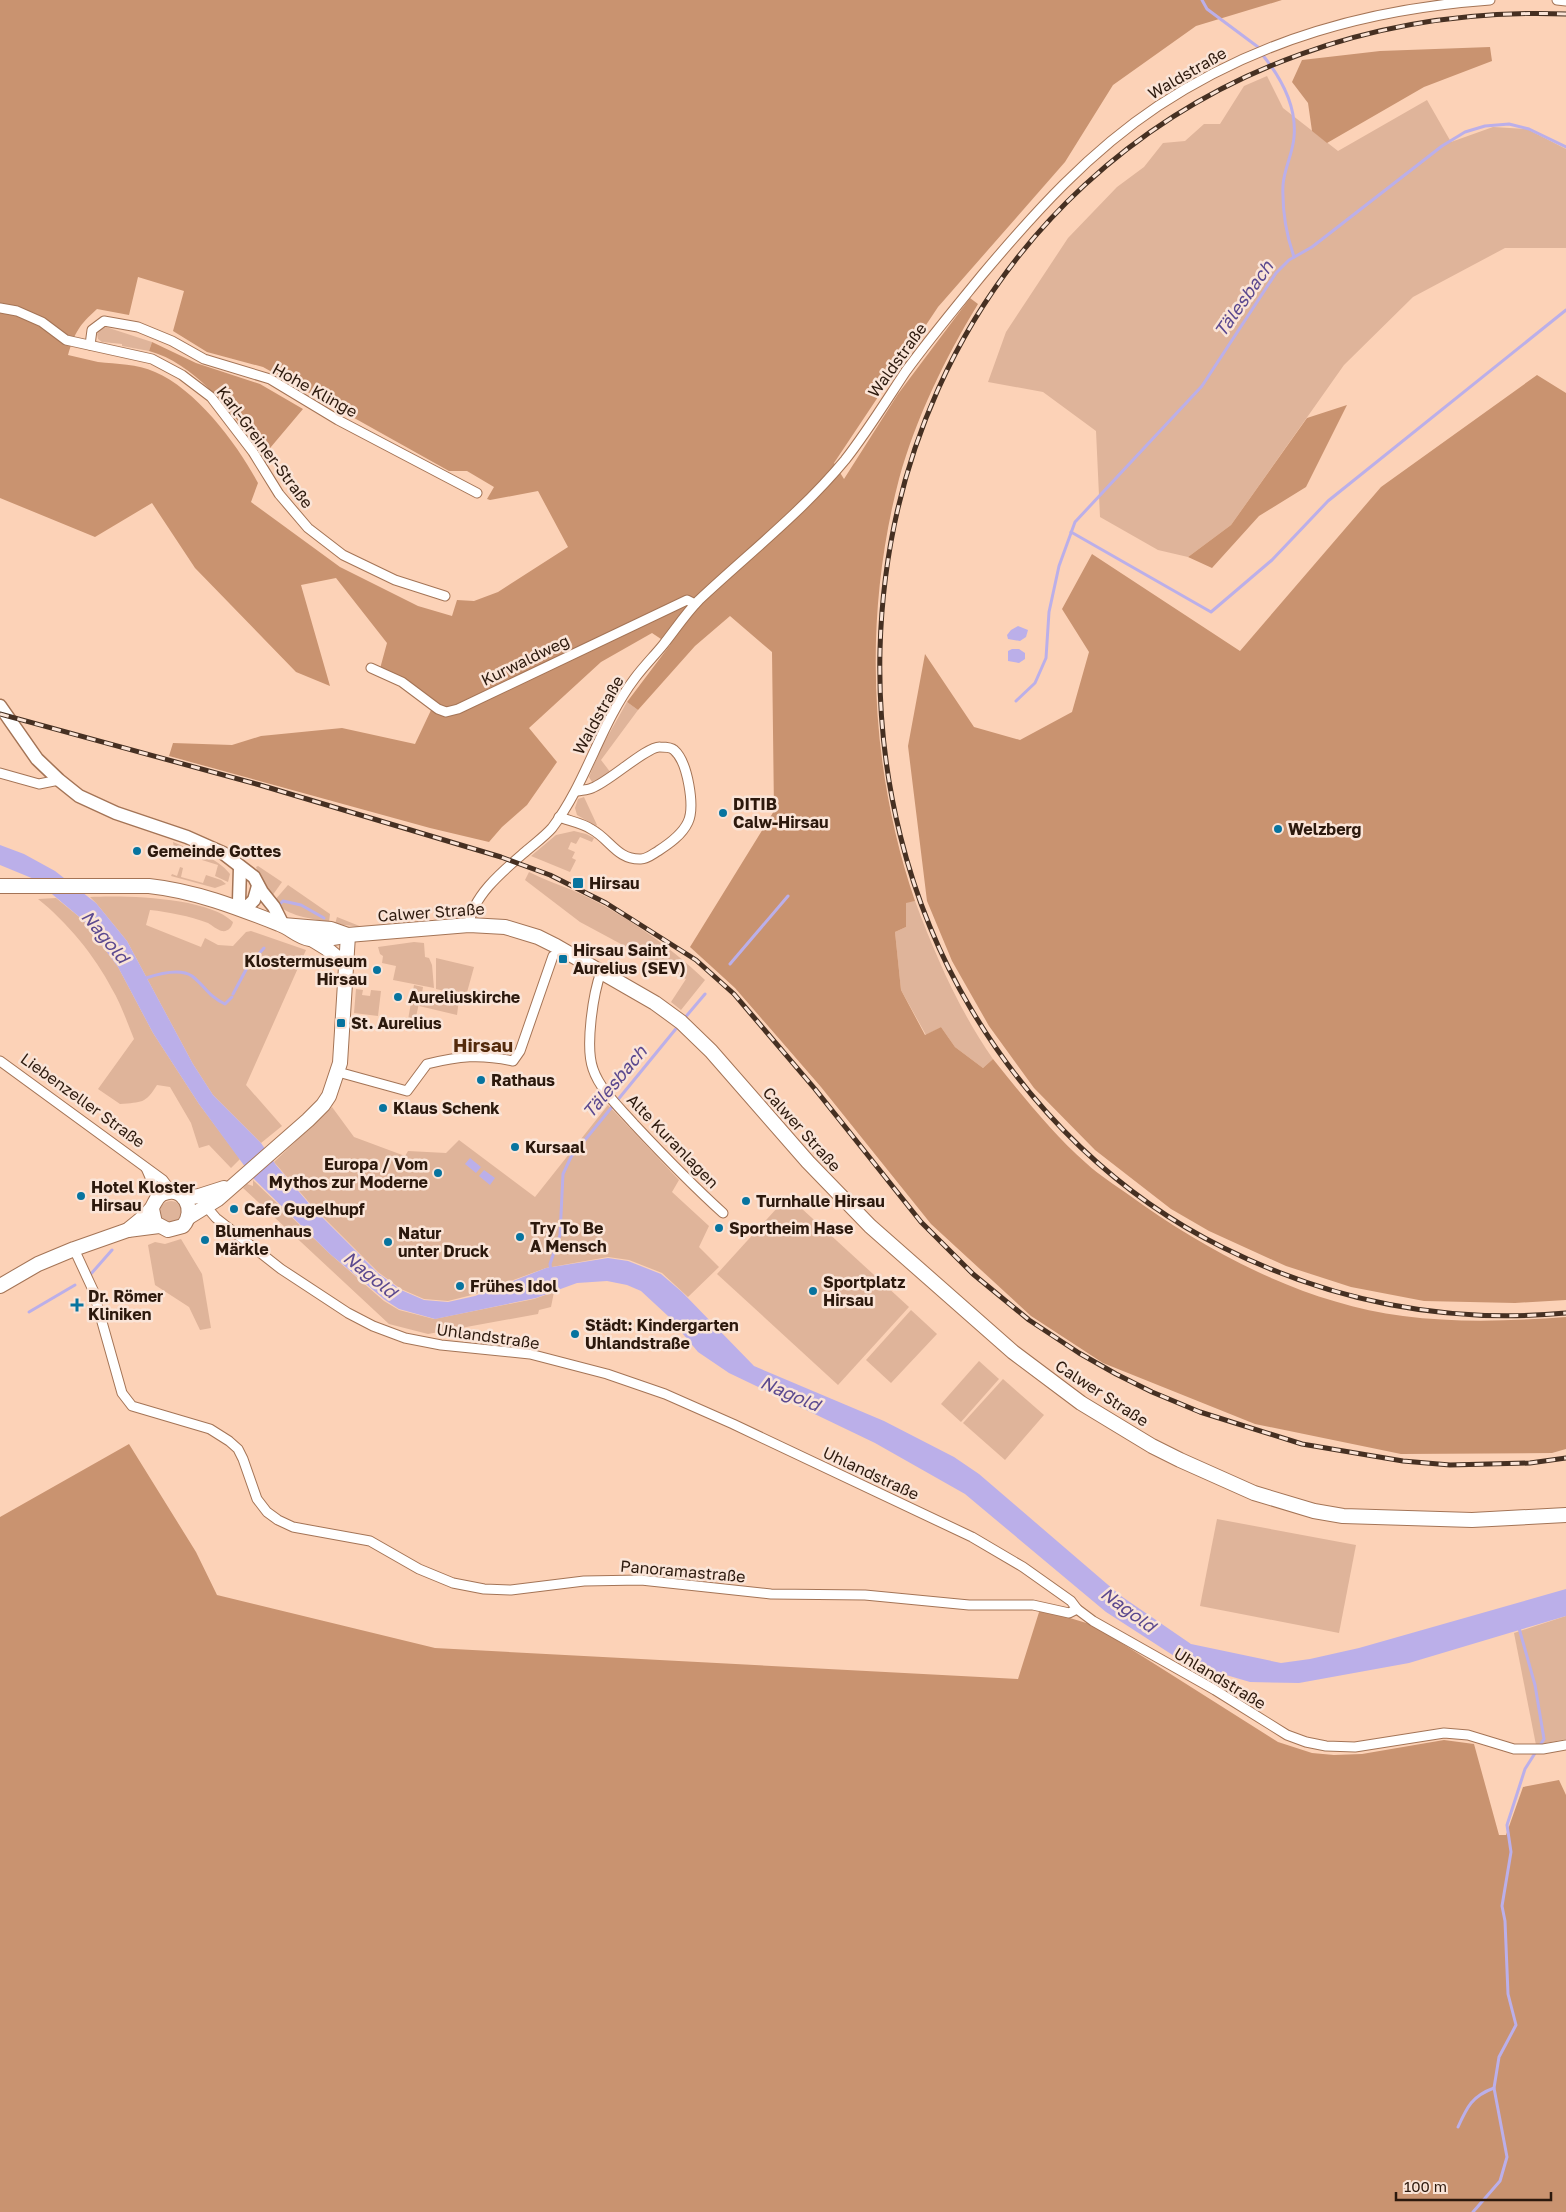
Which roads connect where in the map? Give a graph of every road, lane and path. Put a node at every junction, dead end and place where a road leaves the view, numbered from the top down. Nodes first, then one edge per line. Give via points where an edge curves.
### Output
1 (1490, 0) edge
2 (1557, 0) edge
3 (1566, 1) edge
4 (0, 308) edge
5 (90, 345) junction
6 (477, 493) dead end
7 (446, 596) dead end
8 (695, 604) junction
9 (371, 668) dead end
10 (0, 706) edge
11 (0, 773) edge
12 (59, 780) junction
13 (577, 791) junction
14 (559, 817) junction
15 (240, 868) junction
16 (0, 886) edge
17 (258, 886) junction
18 (244, 910) junction
19 (469, 924) junction
20 (282, 925) junction
21 (348, 935) junction
22 (311, 939) junction
23 (552, 956) dead end
24 (346, 965) junction
25 (601, 972) junction
26 (0, 1061) edge
27 (338, 1072) junction
28 (146, 1168) junction
29 (178, 1195) junction
30 (202, 1201) junction
31 (154, 1204) junction
32 (722, 1213) dead end
33 (189, 1217) junction
34 (159, 1226) junction
35 (128, 1230) junction
36 (74, 1249) junction
37 (0, 1286) edge
38 (1566, 1516) edge
39 (1077, 1609) junction
40 (1566, 1745) edge

1 - 8 street, Waldstraße via 1386,13 1279,43 1199,82 1129,127 1061,186 1017,233 908,369 845,460
2 - 3 street
4 - 5 street, Karl-Greiner-Straße via 17,311 42,322 66,340
5 - 6 street, Hohe Klinge via 92,330 104,321 138,327 204,358 270,379 338,420
5 - 7 street, Karl-Greiner-Straße via 152,359 182,375 211,397 253,452 279,494 308,528 343,556 395,580
8 - 9 street, Kurwaldweg via 687,600 446,712 434,707 402,682
8 - 13 street, Waldstraße via 618,704
10 - 12 main road via 37,759
11 - 12 street via 39,784
12 - 15 main road via 79,796 116,813 210,846 228,856
13 - 14 street, Waldstraße
13 - 14 street via 592,789 654,747 669,748 684,763 687,774 689,822 670,843 643,860 618,854 591,829
14 - 19 street, Waldstraße via 549,832 486,891 470,914
15 - 17 main road via 254,877
15 - 18 main road via 239,901
16 - 18 main road via 171,888
17 - 18 main road via 254,900
17 - 20 main road
18 - 20 main road
19 - 21 main road, Calwer Straße
19 - 25 main road, Calwer Straße via 522,932 556,946
20 - 21 main road via 331,929
20 - 22 main road via 296,935
21 - 22 main road
21 - 24 main road
22 - 24 main road
23 - 27 street via 520,1051 513,1061 463,1056 427,1064 407,1091
24 - 27 main road
25 - 32 street, Alte Kuranlagen via 592,1012 592,1069 620,1109 682,1176
25 - 38 main road, Calwer Straße via 670,1013 691,1031 870,1226 1013,1352 1055,1385 1152,1446 1254,1493 1314,1511 1351,1516 1472,1520
26 - 28 street, Liebenzeller Straße
27 - 30 main road via 323,1105 303,1124 236,1182
28 - 29 street, Liebenzeller Straße
28 - 31 street, Liebenzeller Straße via 153,1184
29 - 30 main road
29 - 31 main road via 163,1194
29 - 33 main road via 189,1207
30 - 33 main road
30 - 39 street, Uhlandstraße via 216,1218 282,1269 373,1326 405,1338 441,1345 530,1354 607,1374 665,1394 972,1537 1023,1567 1071,1600
31 - 34 main road via 153,1218
31 - 35 main road
33 - 34 main road via 183,1226 174,1230
34 - 35 main road
35 - 36 main road
36 - 37 main road via 38,1264
36 - 39 street, Panoramastraße via 93,1290 122,1393 132,1406 218,1432 238,1449 253,1490 267,1512 293,1527 370,1541 437,1577 484,1589 511,1590 584,1581 642,1580 770,1594 865,1595 969,1605 1034,1605 1069,1613
39 - 40 street, Uhlandstraße via 1272,1726 1306,1742 1355,1747 1444,1733 1468,1735 1514,1749

